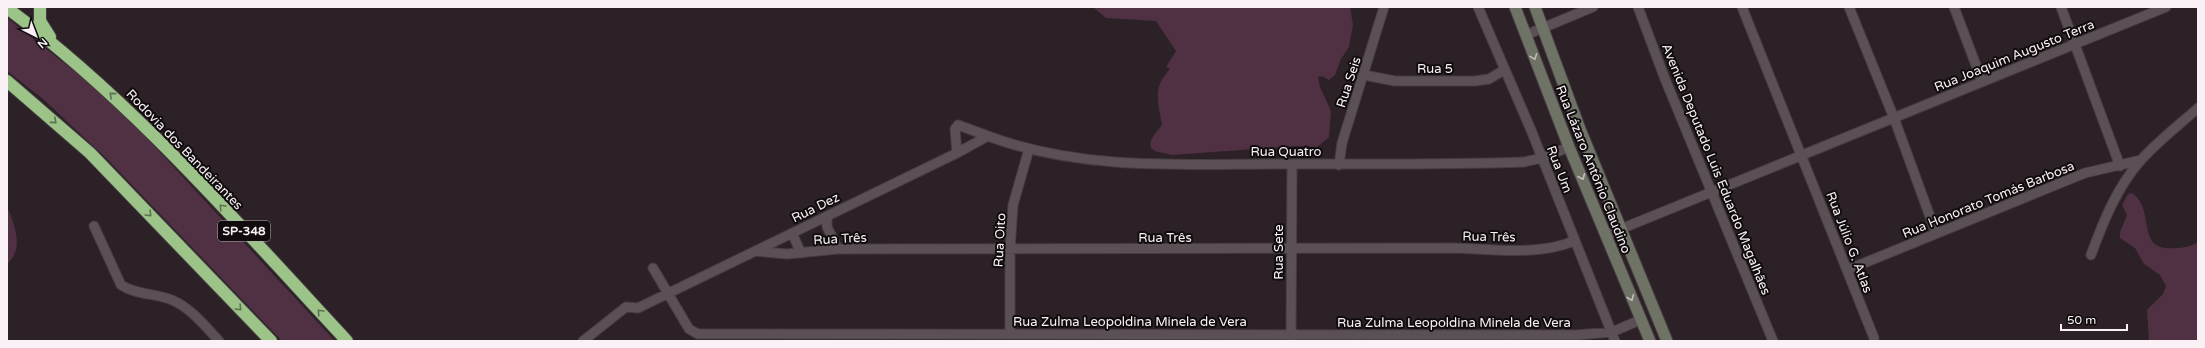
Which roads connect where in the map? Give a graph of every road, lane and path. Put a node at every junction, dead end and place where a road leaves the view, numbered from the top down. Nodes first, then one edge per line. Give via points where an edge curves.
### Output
1 (40, 7) edge
2 (1384, 7) edge
3 (1478, 7) edge
4 (1515, 7) edge
5 (1535, 7) edge
6 (1593, 7) edge
7 (1638, 7) edge
8 (1742, 7) edge
9 (1849, 7) edge
10 (1954, 7) edge
11 (2061, 7) edge
12 (2166, 7) edge
13 (7, 8) edge
14 (1542, 28) junction
15 (1526, 35) junction
16 (53, 43) junction
17 (2076, 43) junction
18 (1504, 70) junction
19 (1364, 75) junction
20 (7, 81) edge
21 (1982, 81) junction
22 (7, 90) edge
23 (24, 95) junction
24 (2198, 108) edge
25 (1894, 118) junction
26 (988, 136) junction
27 (1569, 147) junction
28 (1029, 150) junction
29 (957, 153) junction
30 (1803, 156) junction
31 (1542, 158) junction
32 (2141, 160) junction
33 (1292, 164) junction
34 (1339, 165) junction
35 (2120, 166) junction
36 (1712, 192) junction
37 (827, 216) junction
38 (94, 226) dead end
39 (1622, 229) junction
40 (792, 233) junction
41 (1936, 233) junction
42 (1606, 235) junction
43 (1574, 241) junction
44 (1292, 248) junction
45 (838, 249) junction
46 (1010, 249) junction
47 (755, 251) junction
48 (801, 253) junction
49 (2091, 255) dead end
50 (654, 268) dead end
51 (1847, 270) junction
52 (668, 294) junction
53 (1640, 320) junction
54 (1612, 332) junction
55 (1010, 334) junction
56 (1291, 337) edge
57 (973, 338) edge
58 (1874, 338) dead end
59 (219, 341) edge
60 (271, 341) edge
61 (347, 341) edge
62 (583, 341) edge
63 (1615, 341) edge
64 (1650, 341) edge
65 (1667, 341) edge
66 (1773, 341) edge

1 - 16 highway via 40,21
2 - 19 street, Rua Seis
3 - 18 street, Rua Um
4 - 15 main road, Rua Lázaro Antônio Claudino
5 - 14 main road, Rua Lázaro Antônio Claudino
6 - 14 street
7 - 36 street, Avenida Deputado Luis Eduardo Magalhães
8 - 30 street, Rua Júlio G. Atlas
9 - 25 street
10 - 21 street
11 - 17 street
12 - 17 street, Rua Joaquim Augusto Terra
13 - 16 highway, Rodovia dos Bandeirantes / SP-348
14 - 15 street
14 - 39 main road, Rua Lázaro Antônio Claudino via 1580,129
15 -> 27 main road, Rua Lázaro Antônio Claudino
61 -> 16 highway, Rodovia dos Bandeirantes / SP-348 via 140,122
17 - 21 street, Rua Joaquim Augusto Terra
17 - 35 street
18 - 19 street, Rua 5 via 1489,79 1475,81 1396,81
18 - 31 street, Rua Um
19 - 34 street, Rua Seis via 1342,143
20 - 23 highway
21 - 25 street, Rua Joaquim Augusto Terra
22 - 23 highway
23 -> 60 highway via 90,153
24 - 32 street
25 - 30 street
25 - 41 street
26 - 28 street, Rua Quatro
26 - 29 street, Rua Dez
26 - 29 street via 958,124 955,129
27 - 31 street, Rua Quatro
27 -> 42 main road, Rua Lázaro Antônio Claudino
28 - 33 street, Rua Quatro via 1094,160 1131,162
28 - 46 street, Rua Oito via 1013,205
29 - 37 street, Rua Dez
30 - 36 street
30 - 51 street, Rua Júlio G. Atlas
31 - 34 street, Rua Quatro via 1509,162
31 - 43 street, Rua Um
32 - 35 street, Rua Honorato Tomás Barbosa
32 - 49 street via 2109,210
33 - 34 street, Rua Quatro
33 - 44 street, Rua Sete
35 - 41 street, Rua Honorato Tomás Barbosa via 2085,173
36 - 39 street
36 - 66 street, Avenida Deputado Luis Eduardo Magalhães
37 - 40 street, Rua Dez
37 - 45 street via 827,228
38 - 59 street via 121,285 130,291 172,300 189,310
39 - 42 street
39 - 65 main road, Rua Lázaro Antônio Claudino
40 - 47 street, Rua Dez
40 - 48 street
41 - 51 street, Rua Honorato Tomás Barbosa
42 -> 53 main road, Rua Lázaro Antônio Claudino
43 - 44 street, Rua Três via 1560,247 1517,250
43 - 54 street, Rua Um
44 - 46 street, Rua Três
44 - 56 street, Rua Sete
45 - 46 street, Rua Três
45 - 48 street, Rua Três
46 - 55 street, Rua Oito
47 - 48 street, Rua Três
47 - 52 street, Rua Dez
50 - 52 street, Rua Zulma Leopoldina Minela de Vera
51 - 58 street, Rua Júlio G. Atlas
52 - 57 street, Rua Zulma Leopoldina Minela de Vera via 689,329 698,334
52 - 62 street, Rua Dez via 638,308 626,307
53 - 54 street, Rua Zulma Leopoldina Minela de Vera
53 - 64 main road, Rua Lázaro Antônio Claudino
54 - 56 street, Rua Zulma Leopoldina Minela de Vera via 1576,335
54 - 63 street, Rua Um
55 - 56 street, Rua Zulma Leopoldina Minela de Vera
55 - 57 street, Rua Zulma Leopoldina Minela de Vera

